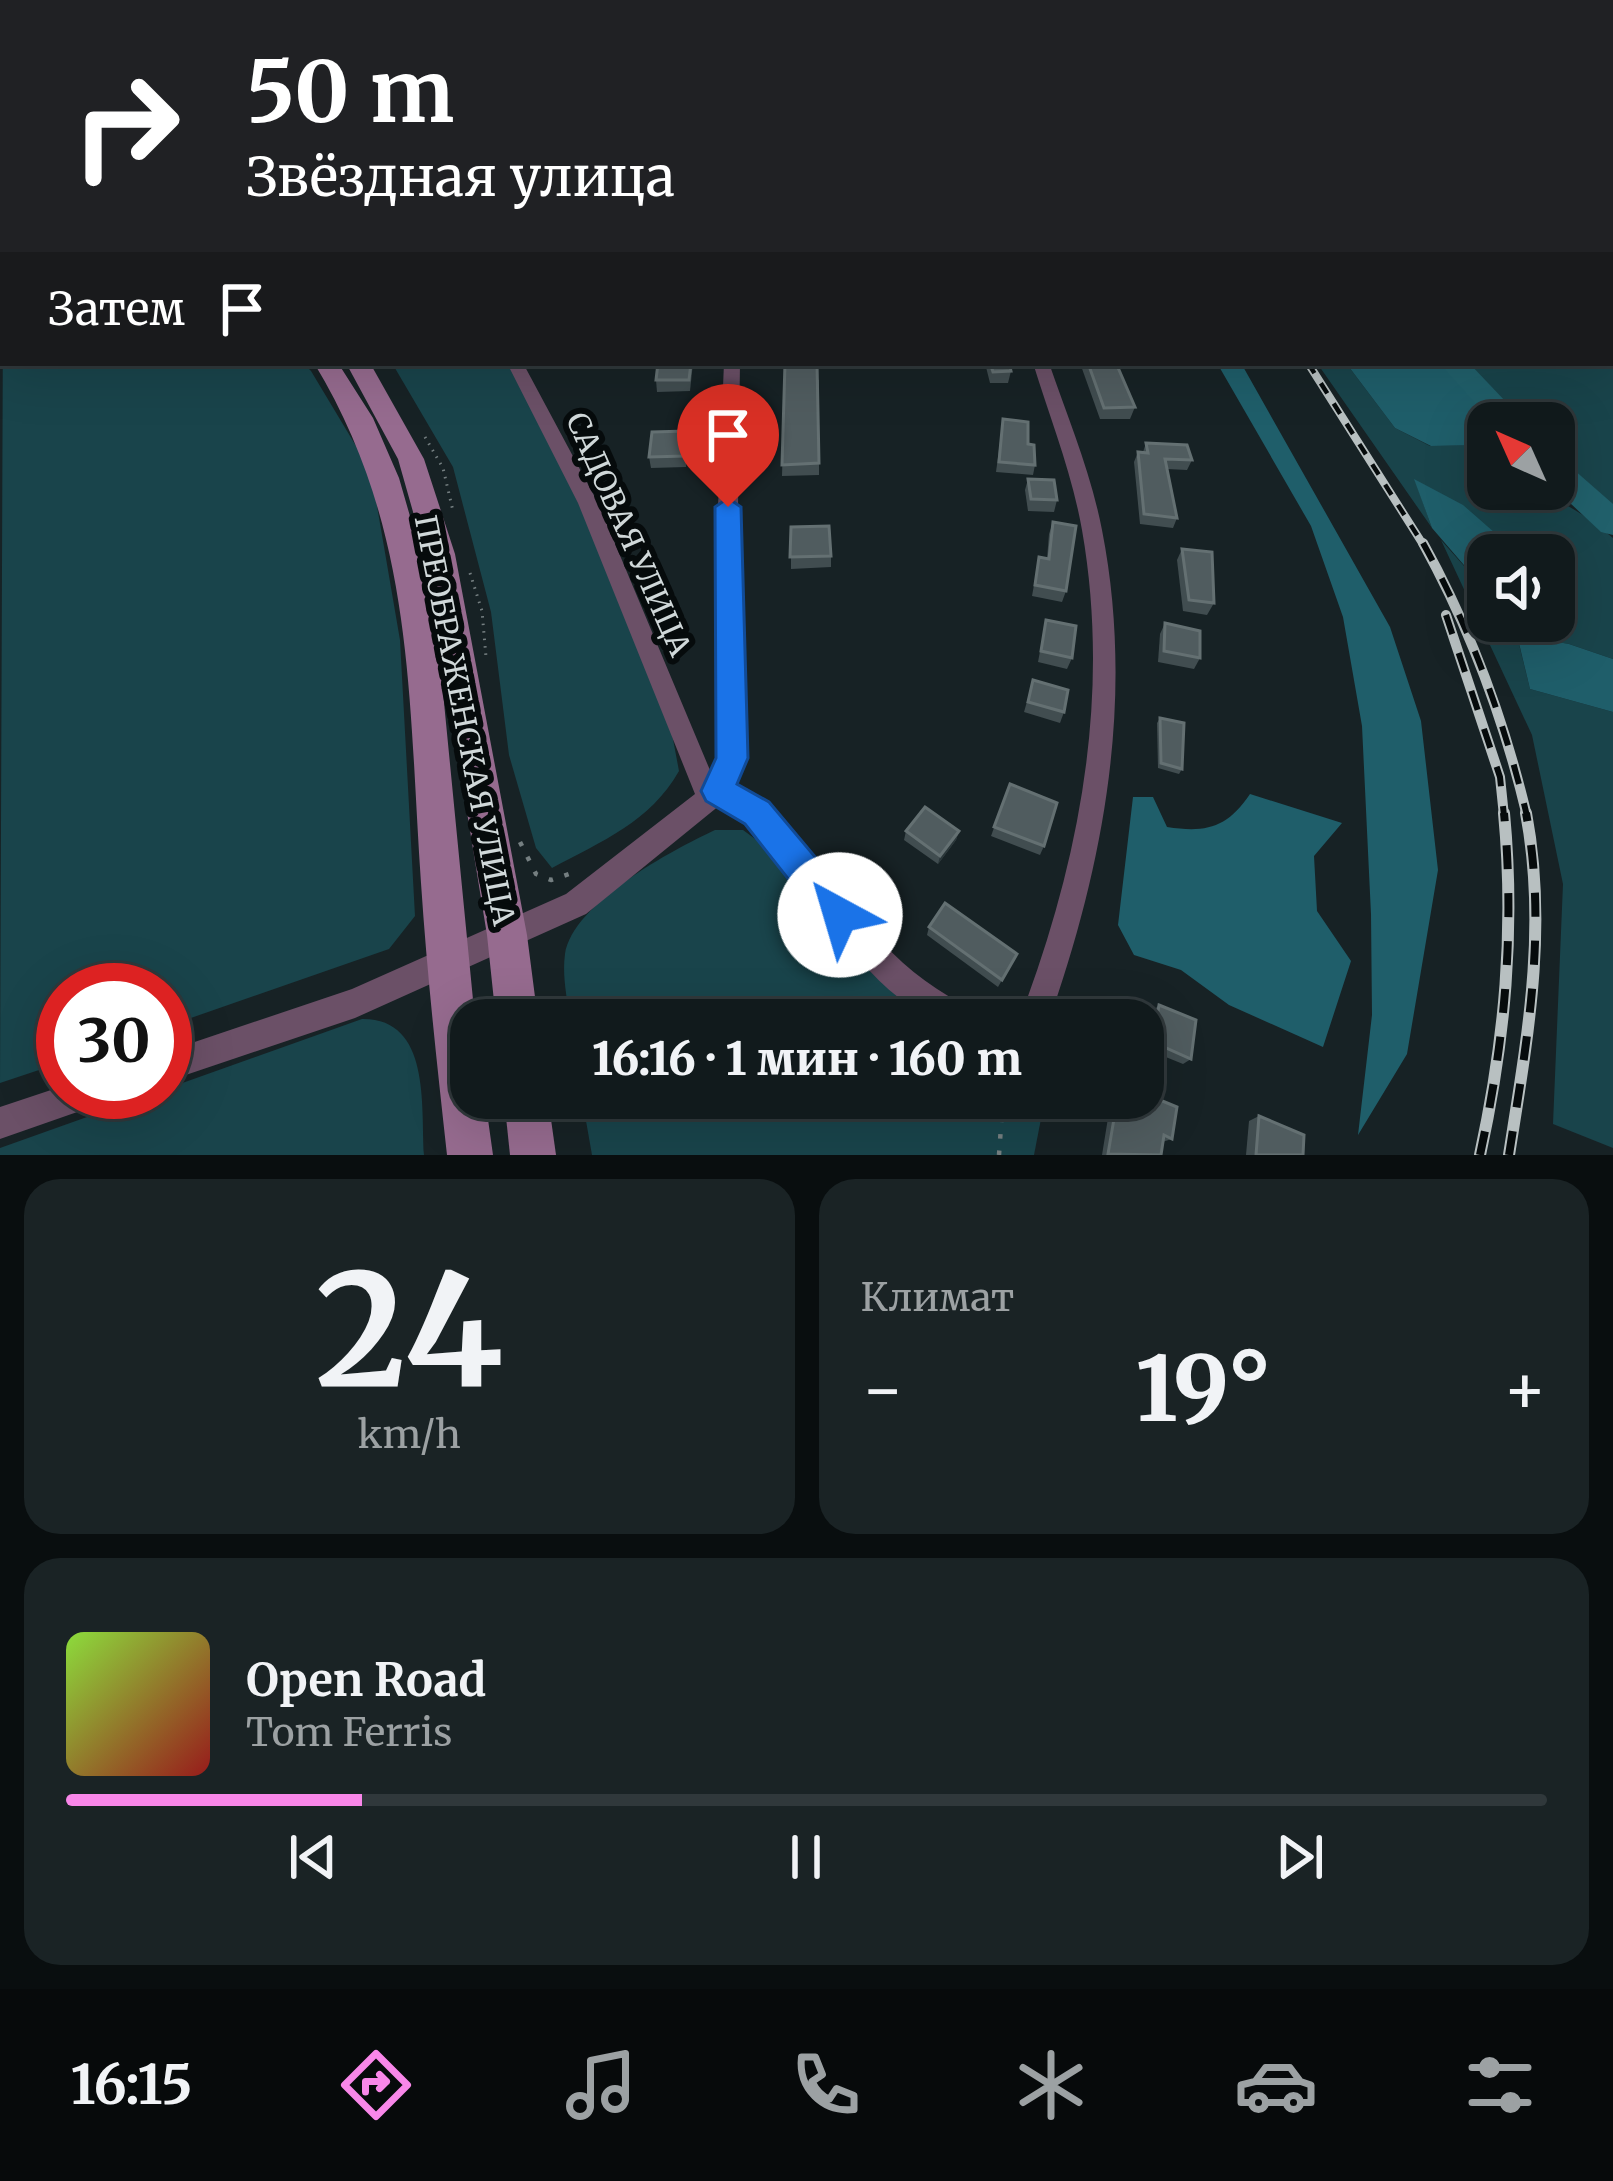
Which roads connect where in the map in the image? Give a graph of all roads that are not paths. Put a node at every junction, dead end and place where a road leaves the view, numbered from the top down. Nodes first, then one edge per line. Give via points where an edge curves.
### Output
1 (328, 366) edge
2 (360, 366) edge
3 (517, 366) edge
4 (732, 366) edge
5 (1043, 366) edge
6 (713, 794) junction
7 (507, 935) junction
8 (447, 962) junction
9 (515, 999) edge
10 (923, 999) edge
11 (1041, 999) edge
12 (192, 1058) edge
13 (36, 1111) edge
14 (528, 1119) edge
15 (0, 1123) edge
16 (470, 1155) edge
17 (532, 1155) edge

1 - 8 main road, ПРЕОБРАЖЕНСКАЯ УЛИЦА via 376,453 407,562
2 - 7 main road, ПРЕОБРАЖЕНСКАЯ УЛИЦА via 411,459 440,554
3 - 6 street, САДОВАЯ УЛИЦА via 588,503
4 - 6 street via 732,758
5 - 11 street via 1092,529 1106,633 1103,735 1082,874
6 - 7 street via 576,904
6 - 10 street via 757,813 889,971
7 - 8 street
7 - 9 main road, ПРЕОБРАЖЕНСКАЯ УЛИЦА
8 - 12 street
8 - 16 main road, ПРЕОБРАЖЕНСКАЯ УЛИЦА
13 - 15 street
14 - 17 main road

